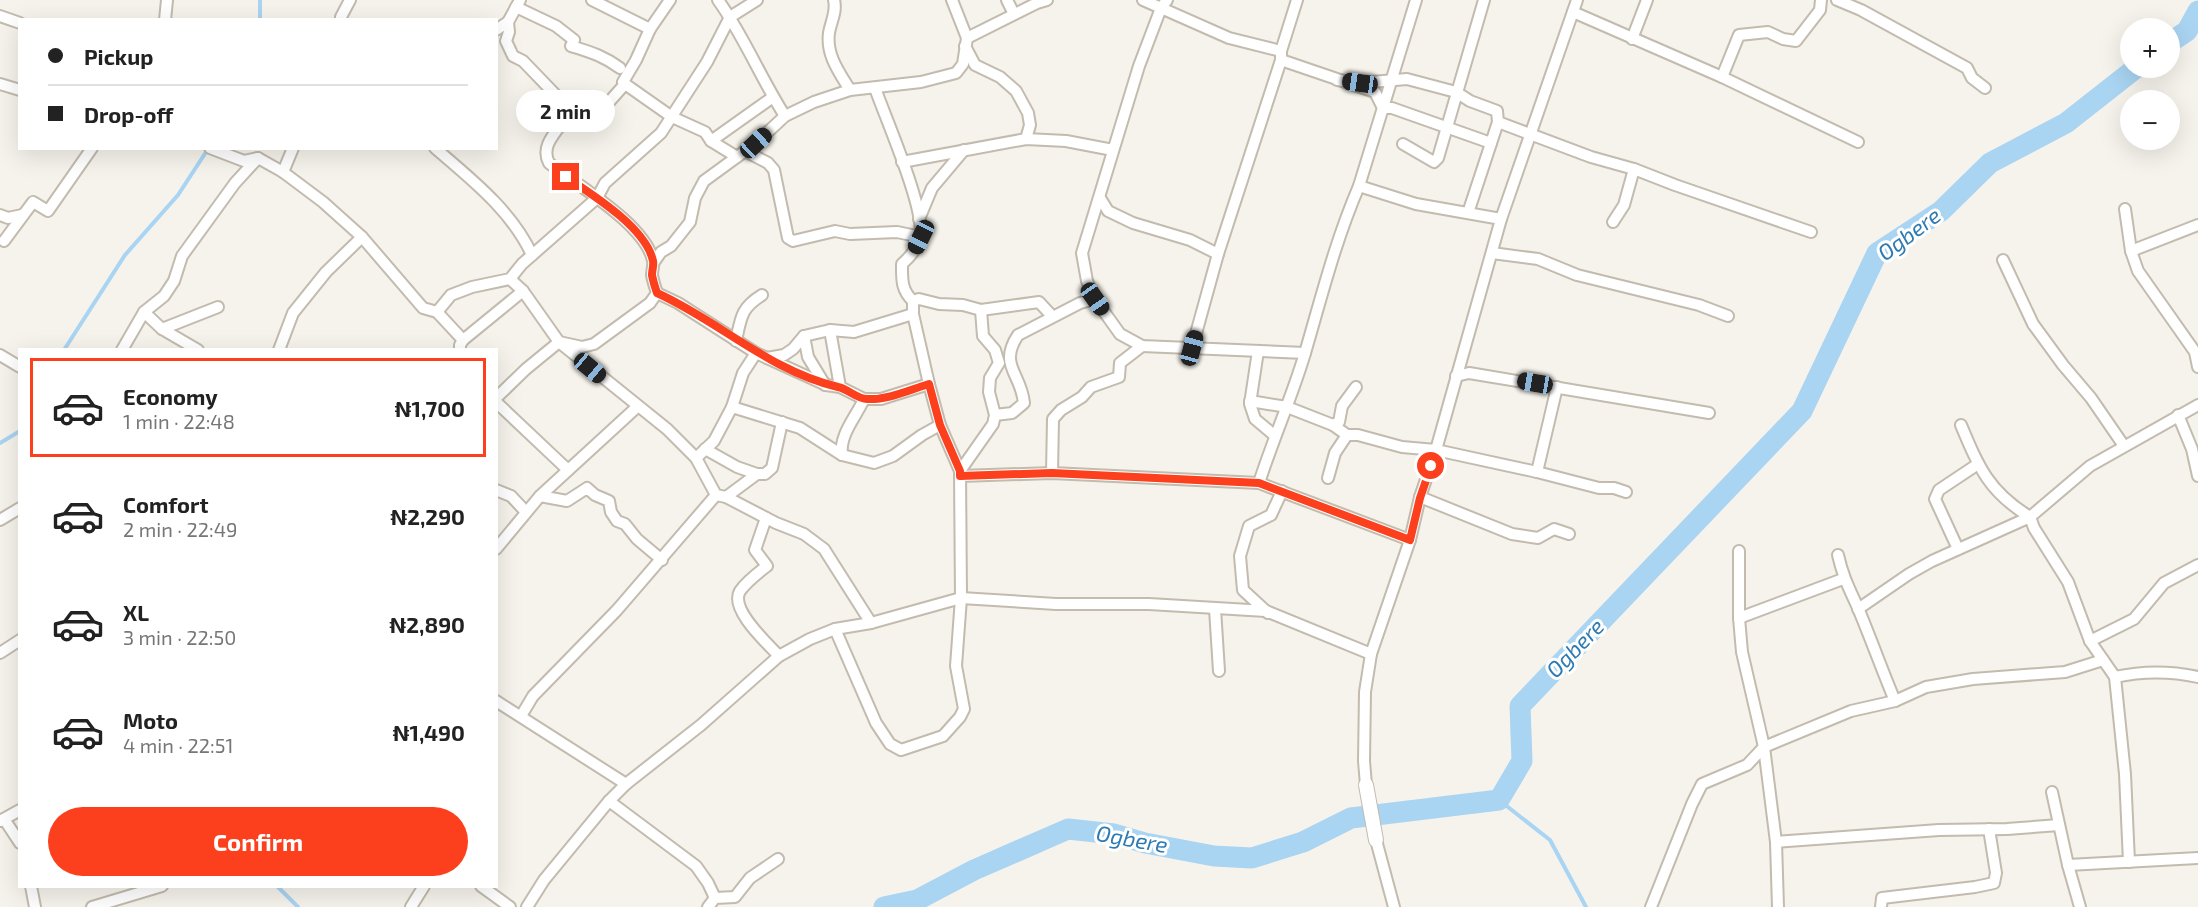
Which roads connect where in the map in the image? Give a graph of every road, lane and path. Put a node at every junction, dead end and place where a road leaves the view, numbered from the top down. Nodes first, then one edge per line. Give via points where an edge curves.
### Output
1 (167, 0) edge
2 (350, 0) edge
3 (592, 0) edge
4 (670, 0) edge
5 (718, 0) edge
6 (757, 0) edge
7 (834, 0) edge
8 (952, 0) edge
9 (1007, 0) edge
10 (1047, 0) edge
11 (1143, 0) edge
12 (1297, 0) edge
13 (1416, 0) edge
14 (1484, 0) edge
15 (1577, 0) edge
16 (1647, 0) edge
17 (1821, 0) edge
18 (1837, 0) edge
19 (518, 3) edge
20 (1164, 4) edge
21 (1573, 12) junction
22 (1014, 14) junction
23 (0, 16) edge
24 (341, 17) dead end
25 (730, 17) junction
26 (165, 18) edge
27 (18, 21) edge
28 (508, 22) junction
29 (498, 29) edge
30 (650, 29) junction
31 (1632, 39) junction
32 (966, 42) junction
33 (1281, 55) junction
34 (636, 60) junction
35 (620, 68) junction
36 (1722, 78) junction
37 (1391, 79) junction
38 (1337, 80) junction
39 (624, 83) junction
40 (0, 84) edge
41 (874, 88) junction
42 (1985, 88) dead end
43 (18, 89) edge
44 (850, 90) junction
45 (1456, 92) junction
46 (773, 97) junction
47 (1383, 108) junction
48 (576, 116) junction
49 (785, 116) junction
50 (672, 117) junction
51 (1498, 122) junction
52 (1446, 128) junction
53 (1530, 135) junction
54 (1026, 139) junction
55 (711, 141) junction
56 (1858, 142) dead end
57 (1491, 143) junction
58 (1403, 144) dead end
59 (91, 150) edge
60 (213, 150) edge
61 (292, 150) edge
62 (437, 150) edge
63 (964, 150) junction
64 (1113, 150) junction
65 (741, 154) junction
66 (258, 158) junction
67 (902, 162) junction
68 (1634, 169) junction
69 (283, 172) junction
70 (1359, 186) junction
71 (597, 198) junction
72 (1100, 198) junction
73 (2125, 209) dead end
74 (1468, 213) junction
75 (0, 215) edge
76 (22, 215) junction
77 (1502, 219) junction
78 (919, 220) junction
79 (1613, 222) dead end
80 (2198, 225) edge
81 (1811, 232) dead end
82 (362, 237) junction
83 (921, 237) junction
84 (4, 241) dead end
85 (2131, 250) junction
86 (1492, 253) junction
87 (1218, 254) junction
88 (532, 255) junction
89 (2003, 260) dead end
90 (654, 262) junction
91 (510, 279) junction
92 (523, 291) junction
93 (657, 293) junction
94 (762, 295) dead end
95 (1095, 299) junction
96 (914, 301) junction
97 (218, 307) dead end
98 (981, 310) junction
99 (144, 312) junction
100 (437, 312) junction
101 (914, 314) junction
102 (1052, 316) junction
103 (1728, 316) dead end
104 (162, 329) junction
105 (830, 330) junction
106 (804, 336) junction
107 (736, 341) junction
108 (559, 342) junction
109 (461, 345) edge
110 (1142, 346) junction
111 (123, 348) edge
112 (195, 348) edge
113 (280, 348) edge
114 (1192, 348) junction
115 (1258, 351) junction
116 (2196, 352) edge
117 (756, 353) junction
118 (1305, 353) junction
119 (0, 355) edge
120 (767, 358) junction
121 (18, 366) edge
122 (2198, 367) edge
123 (1456, 376) junction
124 (929, 384) junction
125 (826, 385) junction
126 (840, 387) junction
127 (1356, 387) dead end
128 (1557, 387) junction
129 (498, 398) edge
130 (864, 399) junction
131 (498, 400) edge
132 (1251, 401) junction
133 (2198, 405) edge
134 (637, 406) junction
135 (1287, 406) junction
136 (732, 407) junction
137 (1709, 414) dead end
138 (995, 415) junction
139 (2178, 415) junction
140 (782, 422) junction
141 (940, 425) junction
142 (1961, 425) dead end
143 (1333, 426) junction
144 (1274, 435) junction
145 (1347, 435) junction
146 (714, 441) junction
147 (2124, 446) junction
148 (705, 449) junction
149 (1436, 450) junction
150 (842, 455) junction
151 (696, 458) junction
152 (724, 460) junction
153 (1978, 464) junction
154 (568, 470) junction
155 (1536, 472) junction
156 (1052, 473) junction
157 (757, 474) junction
158 (960, 474) junction
159 (2198, 476) edge
160 (1328, 478) dead end
161 (1259, 483) junction
162 (498, 491) edge
163 (1282, 491) junction
164 (1626, 492) dead end
165 (540, 496) junction
166 (721, 496) junction
167 (1420, 498) junction
168 (18, 509) edge
169 (526, 512) junction
170 (2030, 517) junction
171 (766, 518) junction
172 (0, 520) edge
173 (1569, 534) dead end
174 (1410, 540) junction
175 (498, 547) edge
176 (1958, 549) junction
177 (1739, 551) dead end
178 (1838, 555) dead end
179 (662, 560) junction
180 (2198, 565) edge
181 (1844, 579) junction
182 (962, 598) junction
183 (1215, 609) junction
184 (1858, 609) junction
185 (1268, 613) junction
186 (1739, 618) junction
187 (871, 623) junction
188 (835, 629) junction
189 (18, 641) edge
190 (2090, 641) junction
191 (0, 653) edge
192 (1371, 654) junction
193 (779, 656) junction
194 (2103, 660) junction
195 (1219, 671) dead end
196 (2115, 677) junction
197 (2198, 677) edge
198 (1895, 701) junction
199 (498, 702) edge
200 (521, 716) junction
201 (1764, 747) junction
202 (626, 784) junction
203 (1366, 785) joint
204 (2052, 792) dead end
205 (609, 801) junction
206 (18, 811) edge
207 (2, 820) edge
208 (2059, 825) junction
209 (1989, 829) junction
210 (18, 840) edge
211 (1376, 840) joint
212 (1776, 842) junction
213 (778, 858) dead end
214 (2198, 858) edge
215 (2129, 862) junction
216 (2068, 865) junction
217 (31, 888) edge
218 (155, 888) edge
219 (423, 888) edge
220 (484, 888) edge
221 (715, 898) junction
222 (1776, 906) edge
223 (35, 907) edge
224 (92, 907) edge
225 (411, 907) edge
226 (510, 907) edge
227 (527, 907) edge
228 (708, 907) edge
229 (1394, 907) edge
230 (1651, 907) edge
231 (1881, 907) edge
232 (2080, 907) edge

1 - 26 street
2 - 24 street
3 - 30 street
4 - 30 street
5 - 25 street
6 - 25 street
7 - 44 street via 836,9 829,31 831,57
8 - 32 street
9 - 22 street
10 - 22 street
11 - 20 street
12 - 33 street
13 - 37 street
14 - 45 street
15 - 21 street
16 - 31 street
17 - 36 street via 1820,10 1796,41 1768,32 1739,35
18 - 42 street via 1966,68
19 - 28 street
19 - 35 street via 574,40 573,48 604,57
20 - 33 street via 1229,38
20 - 64 street via 1139,66
21 - 31 street
21 - 53 street
22 - 32 street
23 - 27 street
25 - 46 street
25 - 50 street
28 - 29 street
28 - 48 street via 506,41 513,56 523,61
30 - 34 street
31 - 36 street
32 - 41 street via 963,64 956,73
32 - 54 street via 975,66 1000,77 1016,91 1028,113
33 - 38 street
33 - 87 street
34 - 35 street
34 - 39 street
35 - 39 street via 619,79
36 - 56 street
37 - 38 street via 1360,83
37 - 45 street via 1407,79
37 - 47 street
38 - 47 street via 1375,93
39 - 48 street via 609,102 590,104
39 - 50 street
40 - 43 street
41 - 44 street
41 - 67 street
44 - 49 street
45 - 51 street via 1497,111
45 - 52 street
46 - 49 street
46 - 55 street
47 - 52 street
47 - 70 street
48 - 71 street via 566,118 545,147 545,156
49 - 65 street
50 - 55 street via 705,132
50 - 71 street via 661,133 605,183
51 - 53 street
51 - 57 street
52 - 57 street
52 - 58 street via 1434,162
53 - 68 street
53 - 77 street
54 - 63 street
54 - 64 street via 1066,141
55 - 65 street
57 - 74 street
59 - 76 street via 48,211 33,202
60 - 66 street via 244,161
61 - 69 street
62 - 88 street via 485,191 524,239
63 - 67 street
63 - 78 street via 932,188
64 - 72 street
65 - 83 street via 768,163 774,170 785,229 793,241 835,231 897,232
65 - 90 street via 704,181 695,198 690,222
66 - 69 street
66 - 99 street via 182,256 164,296
67 - 78 street
68 - 79 street via 1624,205
68 - 81 street
69 - 82 street
70 - 74 street via 1416,204
70 - 118 street via 1340,230
71 - 88 street
71 - 90 street via 636,231
72 - 87 street via 1108,211 1133,224 1190,240
72 - 95 street via 1082,253
73 - 85 street
74 - 77 street
75 - 76 street
76 - 84 street
77 - 86 street
78 - 83 street
80 - 85 street
82 - 100 street via 423,308
82 - 113 street via 326,272 293,314
83 - 96 street via 902,264 902,286
85 - 116 street via 2138,271
86 - 103 street via 1538,259 1577,275 1699,305
86 - 123 street
87 - 114 street
88 - 91 street
89 - 147 street via 2033,324
90 - 93 street via 652,275
91 - 92 street
91 - 100 street via 451,295
92 - 108 street
92 - 109 street
93 - 107 street
93 - 108 street via 650,303 594,344 582,347
94 - 107 street via 747,306
95 - 102 street
95 - 110 street via 1120,334
96 - 98 street
96 - 101 street
97 - 104 street
98 - 102 street via 1039,302
98 - 138 street via 983,336 995,350 999,363 990,378
99 - 104 street
99 - 111 street
100 - 109 street
101 - 105 street via 854,332
101 - 124 street
102 - 138 street via 1018,335 1012,344 1008,358 1024,403 1012,413
104 - 112 street
105 - 106 street
105 - 126 street
106 - 120 street via 784,355
106 - 125 street via 808,357
107 - 117 street
108 - 129 street
108 - 134 street
110 - 114 street
110 - 156 street via 1120,363 1119,377 1091,387 1053,418
114 - 115 street
115 - 118 street
115 - 132 street
116 - 122 street
117 - 120 street
117 - 136 street via 743,373
118 - 135 street
119 - 121 street
120 - 125 street
123 - 128 street via 1469,373
123 - 149 street
124 - 130 street via 881,399
124 - 141 street
125 - 126 street
126 - 130 street
127 - 143 street via 1342,406 1339,422
128 - 137 street
128 - 155 street
130 - 150 street via 841,447
131 - 154 street
132 - 135 street
132 - 144 street via 1256,418
133 - 139 street
134 - 151 street
134 - 154 street
135 - 143 street
135 - 144 street
136 - 140 street
136 - 146 street
138 - 158 street
139 - 147 street
139 - 159 street
140 - 150 street via 800,428
140 - 157 street via 772,468
141 - 150 street via 893,456 874,463
141 - 158 street
142 - 153 street
143 - 145 street
144 - 161 street
145 - 149 street
145 - 160 street via 1335,453
146 - 148 street
146 - 152 street
147 - 170 street via 2090,465
148 - 151 street
148 - 152 street
149 - 155 street
149 - 167 street
151 - 166 street
152 - 157 street
153 - 170 street via 1995,491
153 - 176 street via 1938,490 1935,499
154 - 165 street
155 - 164 street
156 - 158 street
156 - 161 street
157 - 166 street
158 - 182 street
161 - 163 street
162 - 169 street via 511,496
163 - 174 street
163 - 185 street via 1271,515 1249,526 1240,556 1243,590
165 - 169 street
165 - 179 street via 567,501 587,488 609,501 610,512 617,521
166 - 171 street
166 - 179 street
167 - 173 street via 1512,534 1538,538 1554,529
167 - 174 street
168 - 172 street
169 - 175 street
170 - 176 street
170 - 190 street via 2068,582
171 - 187 street via 804,534 824,549
171 - 193 street via 755,550 767,566 739,592 737,601 749,622
174 - 192 street
176 - 184 street via 1909,574
177 - 186 street
178 - 181 street
179 - 200 street via 533,696
180 - 190 street via 2164,583 2134,619
181 - 184 street
181 - 186 street
182 - 183 street
182 - 187 street
182 - 188 street via 956,666 964,709 943,736 902,750 890,744 876,723
183 - 185 street
183 - 195 street
184 - 198 street
185 - 192 street
186 - 201 street via 1742,652
187 - 188 street
188 - 193 street
189 - 191 street
190 - 194 street
192 - 203 street via 1365,692
193 - 202 street
194 - 196 street
194 - 198 street via 2065,672 1926,687
196 - 197 street via 2176,672
196 - 215 street
198 - 201 street via 1851,711
199 - 200 street
200 - 202 street
201 - 212 street
201 - 230 street via 1747,765 1702,784
202 - 205 street
203 - 211 street
204 - 208 street
205 - 221 street via 696,866
205 - 227 street via 544,880
206 - 207 street
207 - 210 street
208 - 209 street
208 - 216 street
209 - 212 street
209 - 231 street via 1994,883 1882,898
211 - 229 street
212 - 222 street
213 - 221 street via 750,878 735,897
214 - 215 street
215 - 216 street
216 - 232 street
217 - 223 street
218 - 224 street
219 - 225 street
220 - 226 street
221 - 228 street

